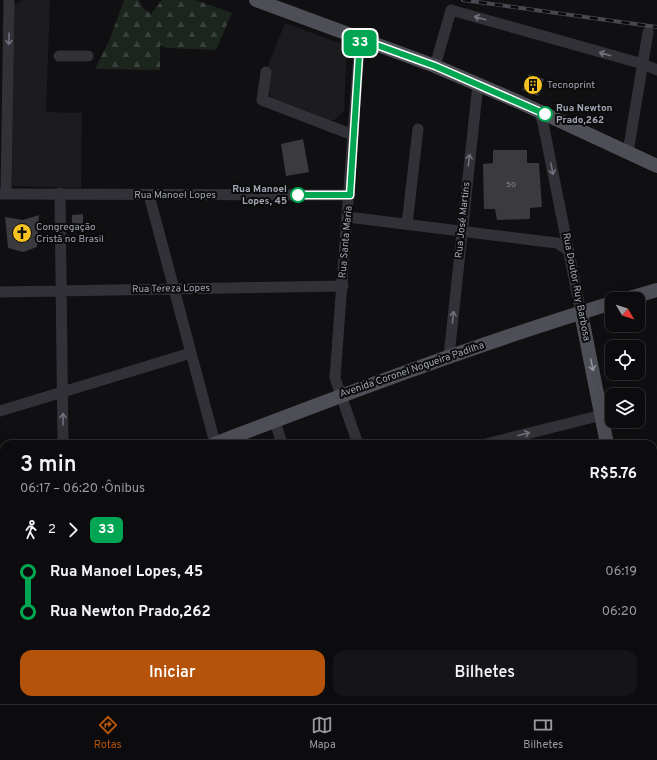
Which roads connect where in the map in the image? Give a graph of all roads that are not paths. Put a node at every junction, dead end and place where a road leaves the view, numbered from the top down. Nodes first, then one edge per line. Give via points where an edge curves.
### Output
1 (9, 0) edge
2 (256, 0) edge
3 (648, 32) dead end
4 (360, 39) junction
5 (59, 56) dead end
6 (88, 56) dead end
7 (643, 64) junction
8 (435, 66) junction
9 (657, 70) edge
10 (266, 72) dead end
11 (478, 84) junction
12 (539, 111) junction
13 (557, 120) junction
14 (418, 129) dead end
15 (544, 131) junction
16 (353, 135) junction
17 (628, 152) junction
18 (657, 166) edge
19 (60, 193) junction
20 (3, 194) edge
21 (149, 195) junction
22 (350, 195) junction
23 (348, 217) junction
24 (408, 224) junction
25 (564, 227) junction
26 (462, 231) junction
27 (548, 242) junction
28 (569, 251) junction
29 (343, 286) junction
30 (174, 289) junction
31 (60, 290) junction
32 (657, 290) edge
33 (0, 292) edge
34 (645, 293) edge
35 (605, 305) edge
36 (581, 313) junction
37 (191, 353) junction
38 (449, 356) junction
39 (62, 394) junction
40 (340, 396) junction
41 (0, 412) edge
42 (602, 415) junction
43 (275, 421) junction
44 (63, 440) edge
45 (213, 440) edge
46 (225, 440) edge
47 (281, 440) edge
48 (356, 440) edge
49 (503, 440) edge
50 (606, 440) edge

1 -> 20 street
2 - 4 main road
3 - 7 street
4 - 8 main road
4 - 16 street, Rua Santa Maria
5 - 6 street
7 -> 8 street via 451,10
7 - 9 street
7 - 17 street
8 - 11 main road
10 - 16 street via 262,100
11 - 12 main road
26 -> 11 street, Rua José Martins
12 - 13 main road
12 - 15 street, Rua Doutor Ruy Barbosa
13 - 15 street via 548,123
13 - 17 main road
14 - 24 street
15 -> 25 street, Rua Doutor Ruy Barbosa
16 - 22 street, Rua Santa Maria
17 - 18 main road
19 - 20 street, Rua Manoel Lopes
19 - 21 street, Rua Manoel Lopes
19 - 31 street
21 - 22 street, Rua Manoel Lopes
21 - 30 street
22 - 23 street, Rua Santa Maria
23 - 24 street
23 - 29 street, Rua Santa Maria
24 - 26 street
25 - 27 street via 560,235
25 - 28 street, Rua Doutor Ruy Barbosa
26 - 27 street
38 -> 26 street, Rua José Martins
27 - 28 street via 563,246
28 - 36 street, Rua Doutor Ruy Barbosa
29 - 30 street, Rua Tereza Lopes
29 - 40 street, Rua Santa Maria via 335,378
30 - 31 street, Rua Tereza Lopes
30 - 37 street
31 - 33 street, Rua Tereza Lopes
31 - 39 street
32 - 34 main road
35 - 36 main road, Avenida Coronel Nogueira Padilha
36 - 38 main road, Avenida Coronel Nogueira Padilha
36 -> 42 main road, Rua Doutor Ruy Barbosa
37 - 39 street
37 - 45 street
38 - 40 main road, Avenida Coronel Nogueira Padilha
39 - 41 street
44 -> 39 street
40 - 43 main road, Avenida Coronel Nogueira Padilha
40 - 48 street, Rua Santa Maria
49 -> 42 street
42 - 50 main road, Rua Doutor Ruy Barbosa
43 - 46 main road, Avenida Coronel Nogueira Padilha
43 - 47 street

